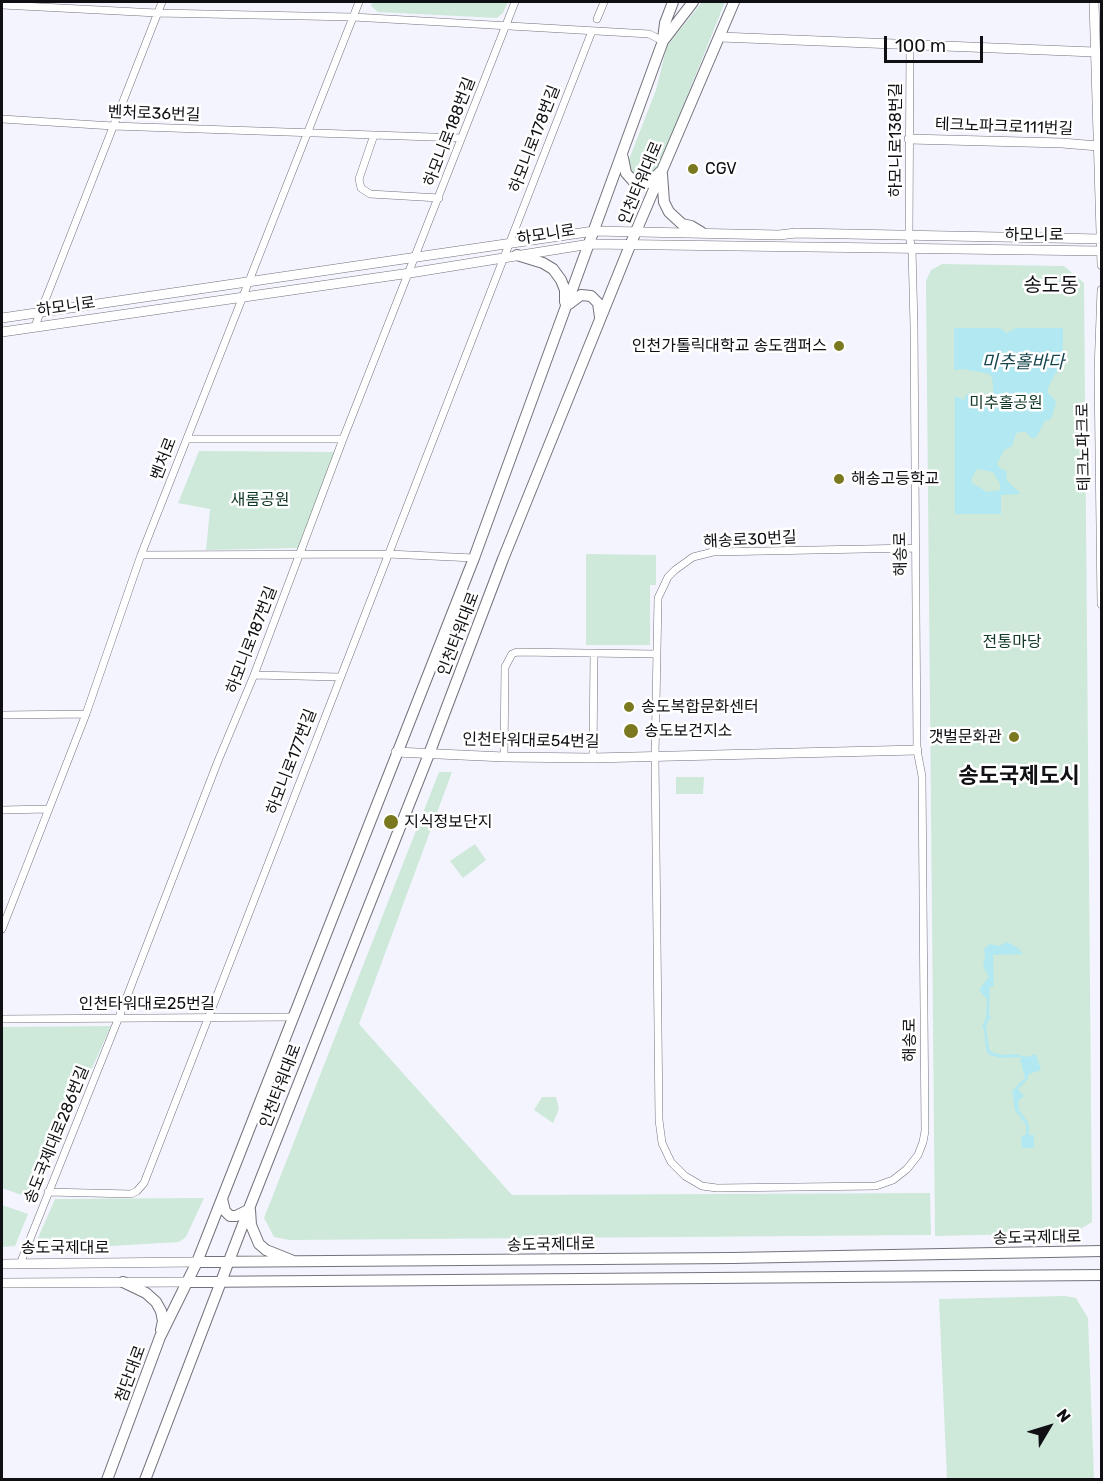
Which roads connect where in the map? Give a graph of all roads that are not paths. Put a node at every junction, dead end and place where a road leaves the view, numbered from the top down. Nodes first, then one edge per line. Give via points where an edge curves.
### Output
1 (162, 2) edge
2 (359, 2) edge
3 (515, 2) edge
4 (604, 2) edge
5 (673, 2) edge
6 (693, 2) edge
7 (734, 2) edge
8 (1095, 2) edge
9 (2, 5) edge
10 (158, 13) junction
11 (353, 17) junction
12 (597, 19) dead end
13 (505, 26) junction
14 (592, 31) junction
15 (720, 37) junction
16 (663, 41) junction
17 (910, 44) junction
18 (1094, 52) junction
19 (2, 118) edge
20 (113, 126) junction
21 (306, 132) junction
22 (374, 135) junction
23 (461, 138) junction
24 (909, 139) junction
25 (627, 143) junction
26 (1098, 146) junction
27 (663, 169) junction
28 (439, 198) junction
29 (594, 231) junction
30 (636, 232) junction
31 (701, 232) junction
32 (909, 236) junction
33 (1101, 239) edge
34 (631, 243) junction
35 (509, 244) junction
36 (590, 244) junction
37 (912, 249) junction
38 (1101, 251) edge
39 (518, 255) junction
40 (503, 258) junction
41 (415, 259) junction
42 (1101, 265) edge
43 (410, 273) junction
44 (248, 282) junction
45 (1101, 290) edge
46 (242, 296) junction
47 (566, 308) junction
48 (41, 312) junction
49 (2, 318) edge
50 (599, 321) junction
51 (35, 326) junction
52 (2, 332) edge
53 (187, 439) junction
54 (343, 439) junction
55 (1101, 508) edge
56 (915, 548) junction
57 (299, 554) junction
58 (388, 554) junction
59 (141, 555) junction
60 (474, 558) junction
61 (1101, 604) edge
62 (594, 653) junction
63 (656, 654) junction
64 (254, 675) junction
65 (340, 677) junction
66 (86, 714) junction
67 (2, 715) edge
68 (917, 750) junction
69 (396, 752) junction
70 (429, 754) junction
71 (504, 757) junction
72 (655, 757) junction
73 (593, 758) junction
74 (48, 809) junction
75 (2, 810) edge
76 (5, 909) edge
77 (2, 929) edge
78 (207, 1016) junction
79 (119, 1017) junction
80 (293, 1017) junction
81 (2, 1019) edge
82 (48, 1192) junction
83 (222, 1199) junction
84 (249, 1208) junction
85 (1101, 1251) edge
86 (197, 1262) junction
87 (297, 1262) junction
88 (228, 1263) junction
89 (2, 1264) edge
90 (20, 1264) junction
91 (1101, 1275) edge
92 (188, 1281) junction
93 (222, 1281) junction
94 (123, 1282) junction
95 (2, 1283) edge
96 (160, 1337) junction
97 (107, 1479) edge
98 (145, 1479) edge

1 - 10 street
2 - 11 street, 벤처로
3 - 13 street, 하모니로188번길
4 - 12 street
5 - 16 main road
6 - 16 main road, 인천타워대로
7 - 15 main road, 인천타워대로
8 - 18 street
9 - 10 street
10 - 11 street
10 - 20 street
11 - 13 street
11 - 21 street, 벤처로
13 - 14 street
13 - 23 street, 하모니로188번길
14 - 16 street via 649,34
14 - 35 street, 하모니로178번길
15 - 17 street
15 - 27 main road, 인천타워대로
16 - 25 main road, 인천타워대로
17 - 18 street
17 - 24 street, 하모니로138번길
18 - 26 street
19 - 20 street, 벤처로36번길
20 - 21 street, 벤처로36번길
20 - 48 street
21 - 22 street, 벤처로36번길
21 - 44 street, 벤처로
22 - 23 street, 벤처로36번길
22 - 28 street via 359,179 361,188 370,194
23 - 28 street, 하모니로188번길
24 - 26 street, 테크노파크로111번길
24 - 32 street, 하모니로138번길
25 - 27 main road via 624,168 634,182 651,182
25 - 29 main road, 인천타워대로
26 - 33 street
27 - 30 main road, 인천타워대로
27 - 31 main road via 664,202 669,212 682,224
28 - 41 street, 하모니로188번길
29 - 30 street, 하모니로
29 - 35 street, 하모니로
29 - 36 main road, 인천타워대로
30 - 31 street, 하모니로
30 - 34 main road, 인천타워대로
31 - 32 street, 하모니로
32 - 33 street, 하모니로
32 - 37 street, 하모니로138번길
33 - 38 street
34 - 36 street, 하모니로
34 - 37 street, 하모니로
34 - 50 main road, 인천타워대로
35 - 40 street, 하모니로178번길
35 - 41 street, 하모니로
36 - 39 street, 하모니로
36 - 47 main road, 인천타워대로
37 - 38 street, 하모니로
37 - 56 street, 해송로
38 - 42 street
39 - 40 street, 하모니로
39 - 47 main road via 553,269 565,290
40 - 43 street, 하모니로
40 - 58 street, 하모니로177번길
41 - 43 street, 하모니로188번길
41 - 44 street, 하모니로
43 - 46 street, 하모니로
43 - 54 street, 하모니로187번길
44 - 46 street, 벤처로
44 - 48 street, 하모니로
45 - 55 street, 테크노파크로
46 - 51 street, 하모니로
46 - 53 street, 벤처로
47 - 50 main road via 581,295 591,296 599,306
47 - 60 main road, 인천타워대로
48 - 49 street, 하모니로
48 - 51 street
50 - 70 main road, 인천타워대로
51 - 52 street, 하모니로
53 - 54 street
53 - 59 street, 벤처로
54 - 57 street, 하모니로187번길
55 - 61 street, 테크노파크로
56 - 63 street, 해송로30번길 via 712,552 693,557 675,570 663,586 657,610
56 - 68 street, 해송로
57 - 58 street
57 - 59 street
57 - 64 street, 하모니로187번길
58 - 60 street
58 - 65 street, 하모니로177번길
59 - 66 street, 벤처로
60 - 69 main road, 인천타워대로
62 - 63 street
62 - 71 street via 517,652 508,658
62 - 73 street
63 - 72 street, 해송로30번길
64 - 65 street
64 - 79 street, 하모니로187번길
65 - 78 street, 하모니로177번길
66 - 67 street
66 - 74 street, 벤처로
68 - 72 street, 인천타워대로54번길
68 - 72 street, 해송로 via 922,776 925,1131 918,1155 907,1169 885,1184 866,1186 709,1187 685,1176 667,1156 659,1120
69 - 70 street, 인천타워대로54번길
69 - 80 main road, 인천타워대로
70 - 71 street, 인천타워대로54번길
70 - 84 main road, 인천타워대로
71 - 73 street, 인천타워대로54번길
72 - 73 street, 인천타워대로54번길
74 - 75 street
74 - 76 street, 벤처로
76 - 77 street, 벤처로
78 - 79 street, 인천타워대로25번길
78 - 80 street, 인천타워대로25번길
78 - 82 street, 하모니로177번길 via 144,1183 137,1191
79 - 81 street, 인천타워대로25번길
79 - 82 street, 송도국제대로286번길
80 - 83 main road, 인천타워대로
82 - 90 street, 송도국제대로286번길
83 - 84 main road via 230,1216
83 - 86 main road, 인천타워대로
84 - 87 main road via 259,1244
84 - 88 main road, 인천타워대로
85 - 87 main road, 송도국제대로
86 - 88 main road, 송도국제대로
86 - 90 street, 송도국제대로
86 - 92 main road, 인천타워대로
87 - 88 main road, 송도국제대로
88 - 93 main road, 인천타워대로
89 - 90 street, 송도국제대로
91 - 93 main road, 송도국제대로
92 - 93 main road, 송도국제대로
92 - 94 street, 송도국제대로
92 - 96 main road, 첨단대로
93 - 98 main road
94 - 95 street, 송도국제대로
94 - 96 main road via 156,1302 163,1321
96 - 97 main road, 첨단대로

